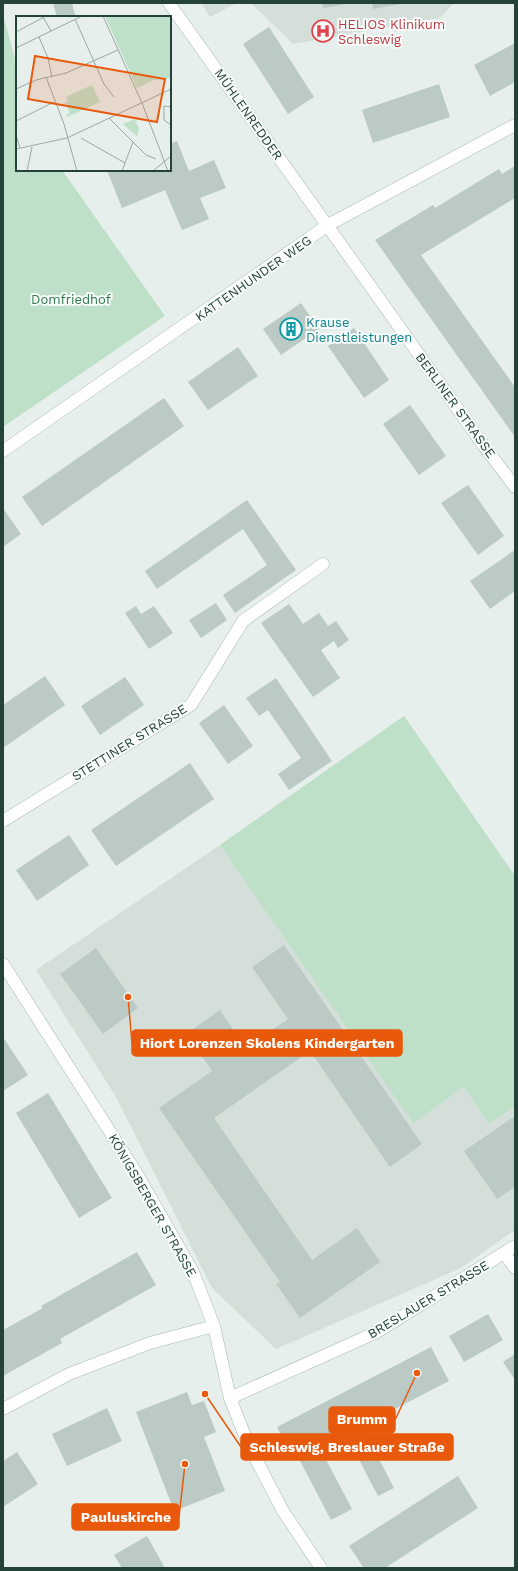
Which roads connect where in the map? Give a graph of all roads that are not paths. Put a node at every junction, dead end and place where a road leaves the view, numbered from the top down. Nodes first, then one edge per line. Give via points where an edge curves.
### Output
1 (169, 3) edge
2 (515, 125) edge
3 (328, 225) junction
4 (3, 451) edge
5 (515, 487) edge
6 (323, 564) dead end
7 (3, 821) edge
8 (3, 964) edge
9 (515, 1246) edge
10 (504, 1253) junction
11 (515, 1268) edge
12 (214, 1326) junction
13 (230, 1398) junction
14 (3, 1409) edge
15 (321, 1568) edge

1 - 3 street, MÜHLENREDDER
2 - 3 street, KATTENHUNDER WEG
3 - 4 street, KATTENHUNDER WEG
3 - 5 street, BERLINER STRASSE
6 - 7 street, STETTINER STRASSE via 243,621 191,705
8 - 12 street, KÖNIGSBERGER STRASSE via 138,1174 193,1272
9 - 10 street, BRESLAUER STRASSE
10 - 11 street
10 - 13 street, BRESLAUER STRASSE via 377,1332
12 - 13 street, KÖNIGSBERGER STRASSE
12 - 14 street via 150,1344 69,1374
13 - 15 street, KÖNIGSBERGER STRASSE via 249,1446 280,1505

